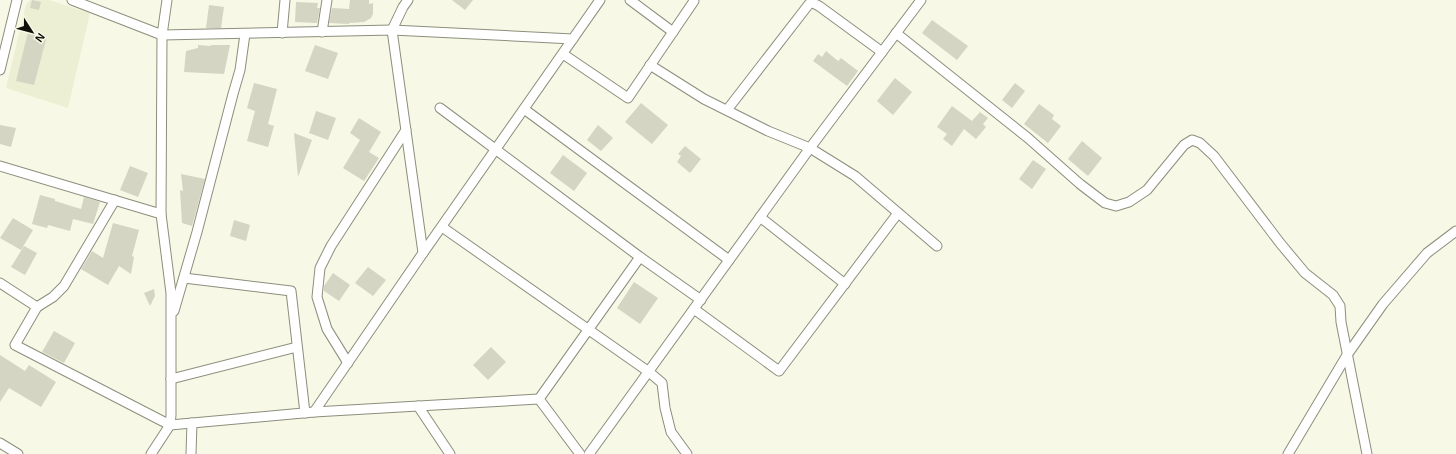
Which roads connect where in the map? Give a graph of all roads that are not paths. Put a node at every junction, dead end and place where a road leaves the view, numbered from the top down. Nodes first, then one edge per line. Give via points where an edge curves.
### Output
1 (17, 0) edge
2 (72, 0) edge
3 (168, 0) edge
4 (285, 0) edge
5 (327, 0) edge
6 (408, 0) edge
7 (600, 0) edge
8 (630, 0) edge
9 (921, 0) edge
10 (694, 1) dead end
11 (392, 30) junction
12 (322, 32) junction
13 (673, 32) junction
14 (282, 33) junction
15 (896, 33) junction
16 (245, 34) junction
17 (162, 35) junction
18 (573, 39) junction
19 (882, 52) junction
20 (562, 54) junction
21 (650, 65) junction
22 (0, 70) edge
23 (440, 108) dead end
24 (524, 109) junction
25 (727, 110) junction
26 (406, 130) junction
27 (810, 148) junction
28 (496, 150) junction
29 (0, 166) edge
30 (115, 200) junction
31 (898, 213) junction
32 (161, 214) junction
33 (760, 217) junction
34 (442, 227) junction
35 (1456, 231) edge
36 (937, 246) dead end
37 (423, 253) junction
38 (640, 257) junction
39 (729, 260) junction
40 (184, 278) junction
41 (0, 283) edge
42 (845, 284) junction
43 (700, 300) junction
44 (37, 307) junction
45 (694, 309) junction
46 (171, 322) junction
47 (588, 329) junction
48 (297, 347) junction
49 (1348, 355) junction
50 (348, 363) junction
51 (649, 372) junction
52 (171, 379) junction
53 (539, 399) junction
54 (418, 406) junction
55 (310, 412) junction
56 (192, 423) junction
57 (170, 425) junction
58 (0, 443) edge
59 (18, 454) edge
60 (151, 454) edge
61 (190, 454) edge
62 (450, 454) edge
63 (580, 454) edge
64 (589, 454) edge
65 (687, 454) edge
66 (1288, 454) edge
67 (1367, 454) edge

1 - 22 street
2 - 17 street
3 - 17 street
4 - 14 street
5 - 12 street
6 - 11 street
7 - 18 street
8 - 13 street
9 - 15 street
10 - 13 street
11 - 12 street
11 - 18 street
11 - 26 street
12 - 14 street
13 - 21 street
14 - 16 street
15 - 19 street
15 - 49 street via 1105,203 1116,206 1129,202 1147,190 1184,145 1192,140 1200,143 1214,156 1305,273 1333,294 1340,306
16 - 17 street
16 - 40 street via 240,70
17 - 32 street
18 - 20 street
19 - 25 street via 819,6 809,4
19 - 27 street
20 - 21 street via 628,98
20 - 24 street
21 - 25 street via 704,99
23 - 28 street
24 - 28 street
24 - 39 street
25 - 27 street via 768,131
26 - 37 street
26 - 50 street via 331,246 320,268 317,297 327,329
27 - 31 street via 855,176
27 - 33 street
28 - 34 street
28 - 38 street
29 - 30 street
30 - 32 street
30 - 44 street via 64,286
31 - 36 street
31 - 42 street
32 - 46 street via 171,294
33 - 39 street
33 - 42 street
34 - 37 street
34 - 47 street
35 - 49 street via 1427,253 1382,304
37 - 50 street
38 - 43 street
38 - 47 street
39 - 43 street
40 - 46 street
40 - 48 street via 291,291
41 - 44 street
42 - 45 street via 779,370
43 - 45 street
44 - 57 street via 15,345
45 - 51 street
46 - 52 street
47 - 51 street
47 - 53 street
48 - 52 street
48 - 55 street
49 - 66 street
49 - 67 street
50 - 55 street
51 - 64 street
51 - 65 street via 662,383 671,432
52 - 57 street
53 - 54 street
53 - 63 street
54 - 55 street
54 - 62 street
55 - 56 street
56 - 57 street
56 - 61 street
57 - 60 street
58 - 59 street

